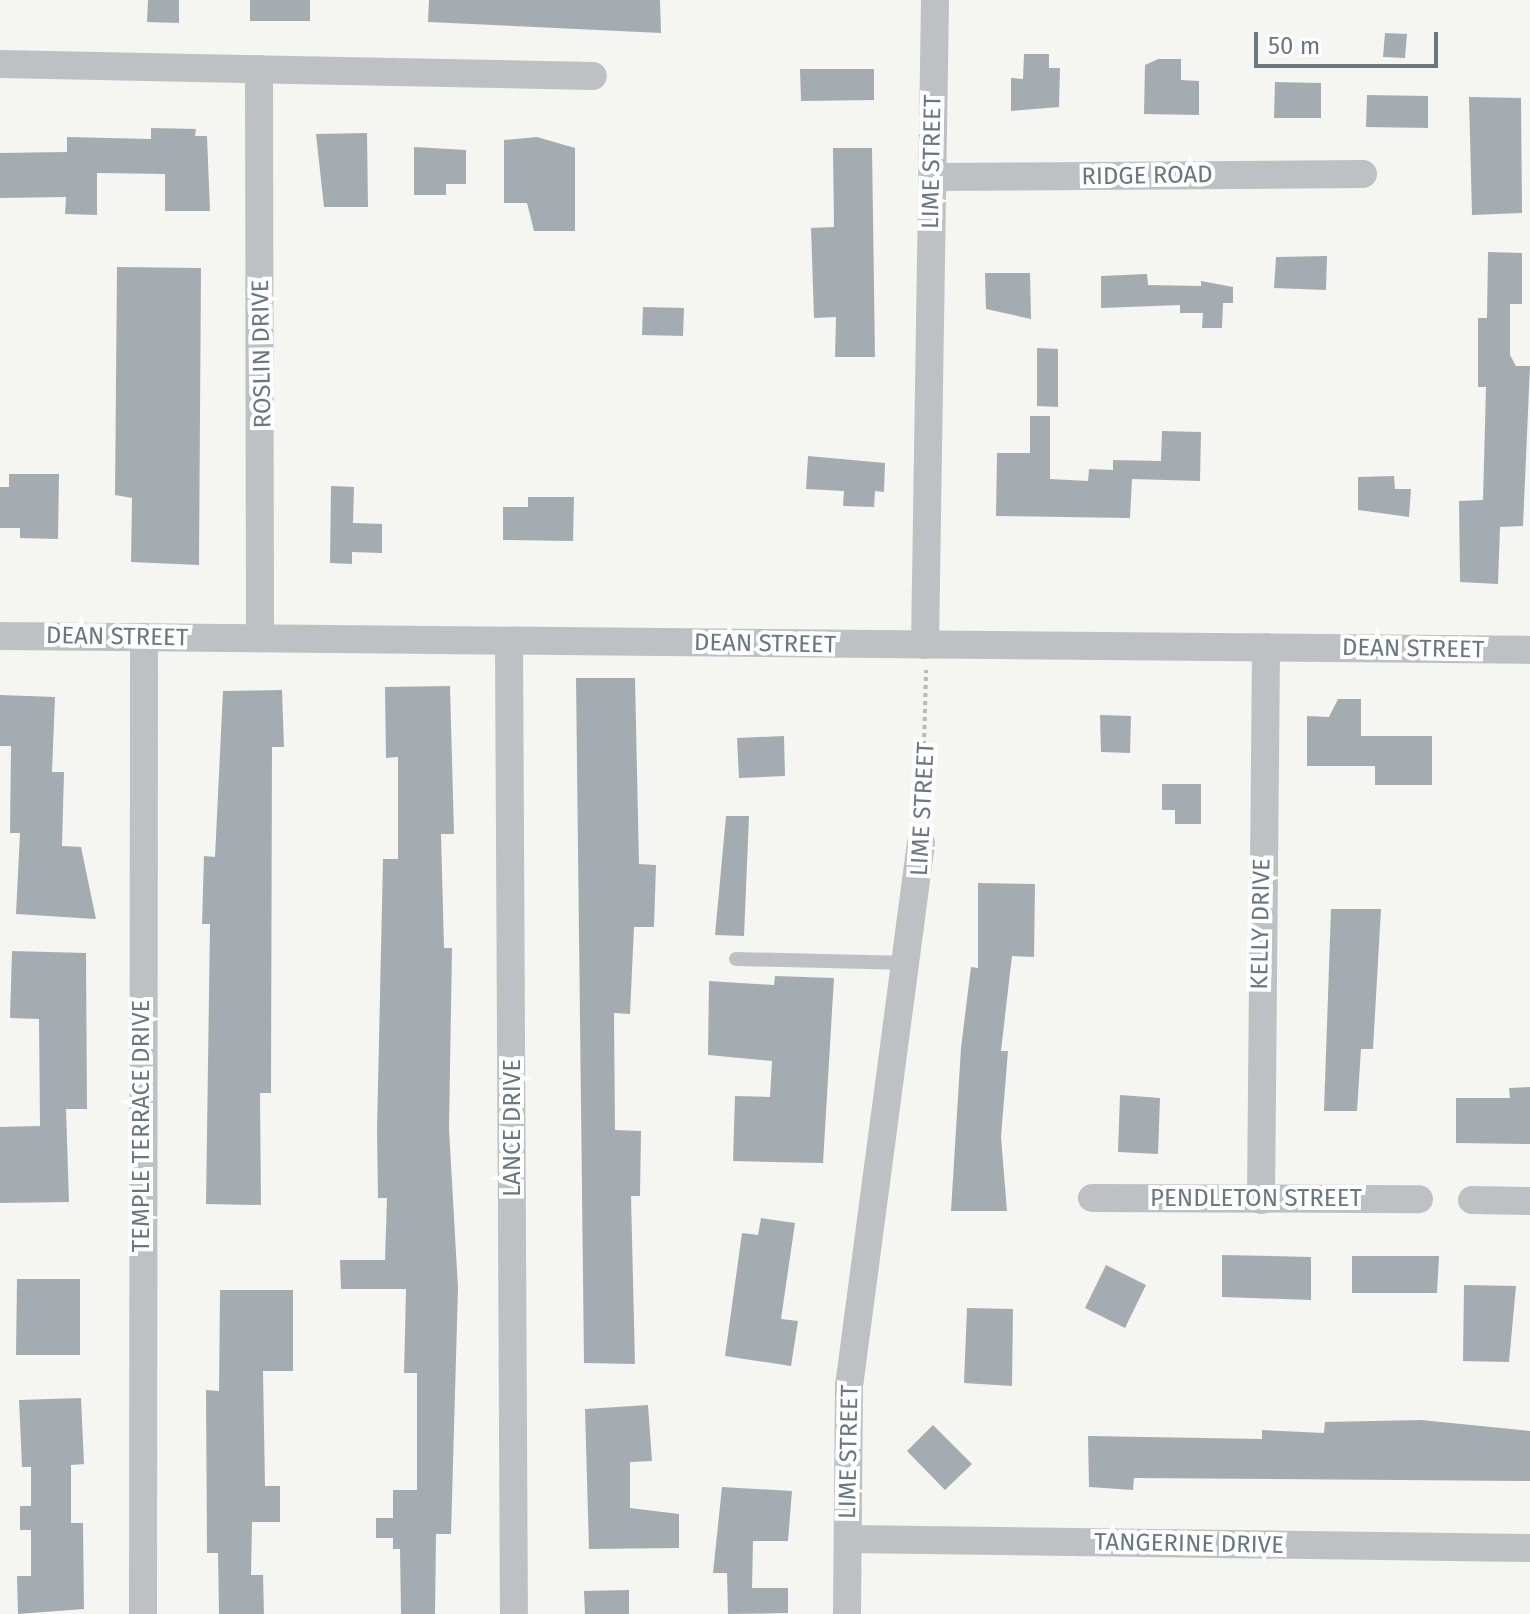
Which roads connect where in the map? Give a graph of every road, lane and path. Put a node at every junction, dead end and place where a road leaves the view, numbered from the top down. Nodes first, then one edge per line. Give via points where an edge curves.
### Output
1 (935, 0) edge
2 (0, 64) edge
3 (259, 69) junction
4 (593, 76) dead end
5 (1363, 174) dead end
6 (932, 177) junction
7 (0, 636) edge
8 (144, 637) junction
9 (260, 638) junction
10 (509, 641) junction
11 (925, 645) junction
12 (1266, 647) junction
13 (1530, 650) edge
14 (921, 843) joint
15 (736, 959) dead end
16 (910, 963) junction
17 (1092, 1198) dead end
18 (1419, 1199) dead end
19 (1261, 1200) junction
20 (1472, 1200) dead end
21 (1530, 1201) edge
22 (848, 1539) junction
23 (1530, 1548) edge
24 (143, 1614) edge
25 (514, 1614) edge
26 (847, 1614) edge

1 - 6 street, LIME STREET
2 - 3 street
3 - 4 street
3 - 9 street, ROSLIN DRIVE
5 - 6 street, RIDGE ROAD
6 - 11 street, LIME STREET
7 - 8 street, DEAN STREET
8 - 9 street, DEAN STREET
8 - 24 street, TEMPLE TERRACE DRIVE
9 - 10 street, DEAN STREET
10 - 11 street, DEAN STREET
10 - 25 street, LANCE DRIVE
11 - 12 street, DEAN STREET
11 - 14 path, LIME STREET
12 - 13 street, DEAN STREET
12 - 19 street, KELLY DRIVE
14 - 16 street, LIME STREET
15 - 16 lane
16 - 22 street, LIME STREET via 849,1386
17 - 19 street, PENDLETON STREET
18 - 19 street, PENDLETON STREET
20 - 21 street
22 - 23 street, TANGERINE DRIVE
22 - 26 street, LIME STREET

